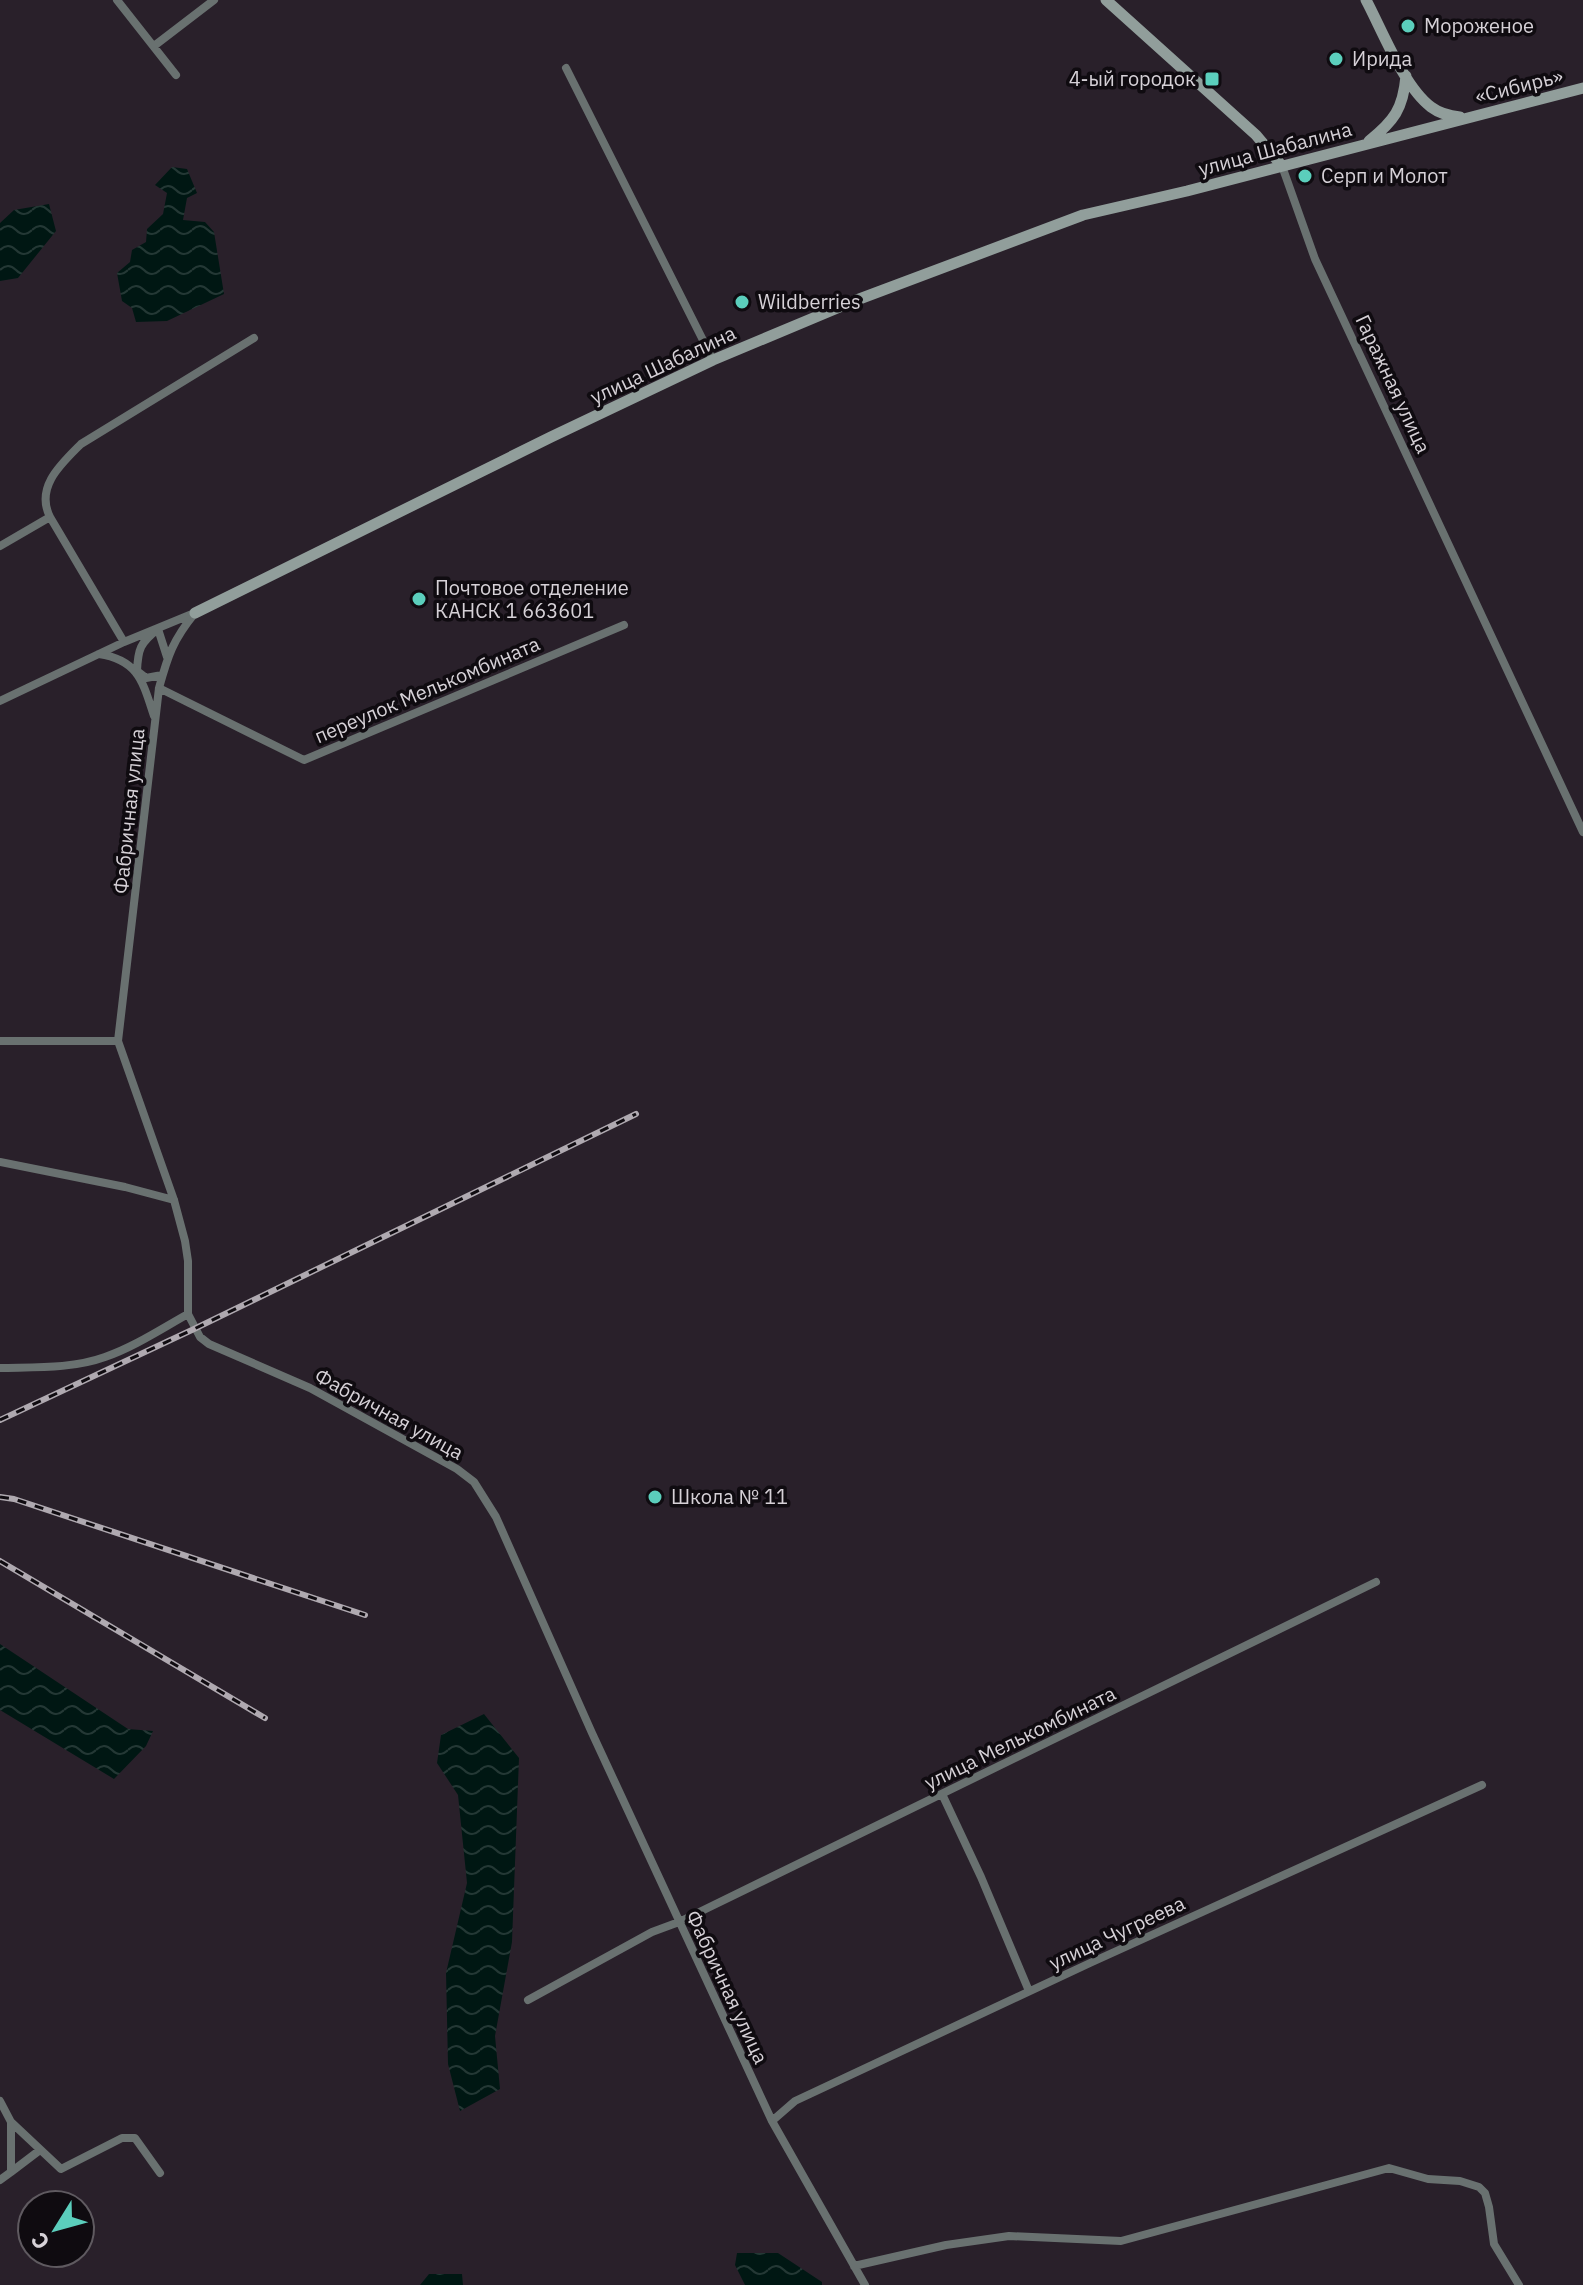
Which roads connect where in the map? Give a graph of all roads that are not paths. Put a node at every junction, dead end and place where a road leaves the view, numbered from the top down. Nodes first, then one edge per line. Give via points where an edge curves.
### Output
1 (117, 0) edge
2 (214, 0) edge
3 (1106, 0) edge
4 (1366, 0) edge
5 (154, 46) junction
6 (566, 68) dead end
7 (176, 75) dead end
8 (1406, 76) junction
9 (1583, 88) edge
10 (1464, 118) junction
11 (1365, 144) junction
12 (1282, 166) junction
13 (254, 338) dead end
14 (713, 360) junction
15 (50, 517) junction
16 (0, 546) edge
17 (195, 613) junction
18 (624, 625) dead end
19 (158, 629) junction
20 (124, 642) junction
21 (99, 654) junction
22 (167, 658) junction
23 (137, 671) junction
24 (162, 675) junction
25 (159, 688) junction
26 (0, 701) edge
27 (155, 721) junction
28 (1583, 832) edge
29 (0, 1041) edge
30 (118, 1041) junction
31 (0, 1162) edge
32 (174, 1200) junction
33 (188, 1314) junction
34 (0, 1368) edge
35 (1376, 1582) dead end
36 (1482, 1785) dead end
37 (942, 1794) junction
38 (679, 1922) junction
39 (1029, 1991) junction
40 (528, 2000) dead end
41 (0, 2101) edge
42 (772, 2121) junction
43 (11, 2122) junction
44 (40, 2150) junction
45 (11, 2172) junction
46 (160, 2173) dead end
47 (0, 2180) edge
48 (854, 2266) junction
49 (865, 2285) edge
50 (1519, 2285) edge

1 - 5 street
2 - 5 street
3 - 12 street, Гаражная улица via 1256,135
4 - 8 street
5 - 7 street
6 - 14 street
8 - 10 street via 1433,108
8 - 11 street via 1395,118
9 - 10 street, «Сибирь»
10 - 11 street, улица Шабалина
11 - 12 street, улица Шабалина
12 - 14 street, улица Шабалина via 1083,215
12 - 28 street, Гаражная улица via 1315,259
13 - 15 street via 81,444 47,486 45,507
14 - 17 street, улица Шабалина
15 - 16 street
15 - 20 street
17 - 19 street, улица Шабалина
17 - 22 street, Фабричная улица
18 - 25 street, переулок Мелькомбината via 304,760
19 - 20 street, улица Шабалина
19 - 22 street
19 - 23 street via 143,641
20 - 21 street, улица Шабалина
21 - 23 street via 116,656
21 - 26 street, улица Шабалина
22 - 24 street, Фабричная улица
23 - 24 street via 146,678
23 - 27 street
24 - 25 street, Фабричная улица
25 - 27 street, Фабричная улица
27 - 30 street, Фабричная улица
29 - 30 street
30 - 32 street, Фабричная улица
31 - 32 street
32 - 33 street, Фабричная улица via 188,1261
33 - 34 street via 105,1357
33 - 38 street, Фабричная улица via 209,1344 310,1388 474,1482 496,1517
35 - 37 street, улица Мелькомбината
36 - 39 street, улица Чугреева
37 - 38 street, улица Мелькомбината
37 - 39 street
38 - 40 street, улица Мелькомбината
38 - 42 street, Фабричная улица
39 - 42 street, улица Чугреева via 795,2101
41 - 43 street
42 - 48 street, Фабричная улица
43 - 44 street
43 - 45 street
44 - 45 street
44 - 46 street via 61,2169 122,2138 135,2138
45 - 47 street
48 - 49 street, Фабричная улица
48 - 50 street via 1009,2236 1121,2241 1389,2168 1479,2187 1489,2207 1494,2244

